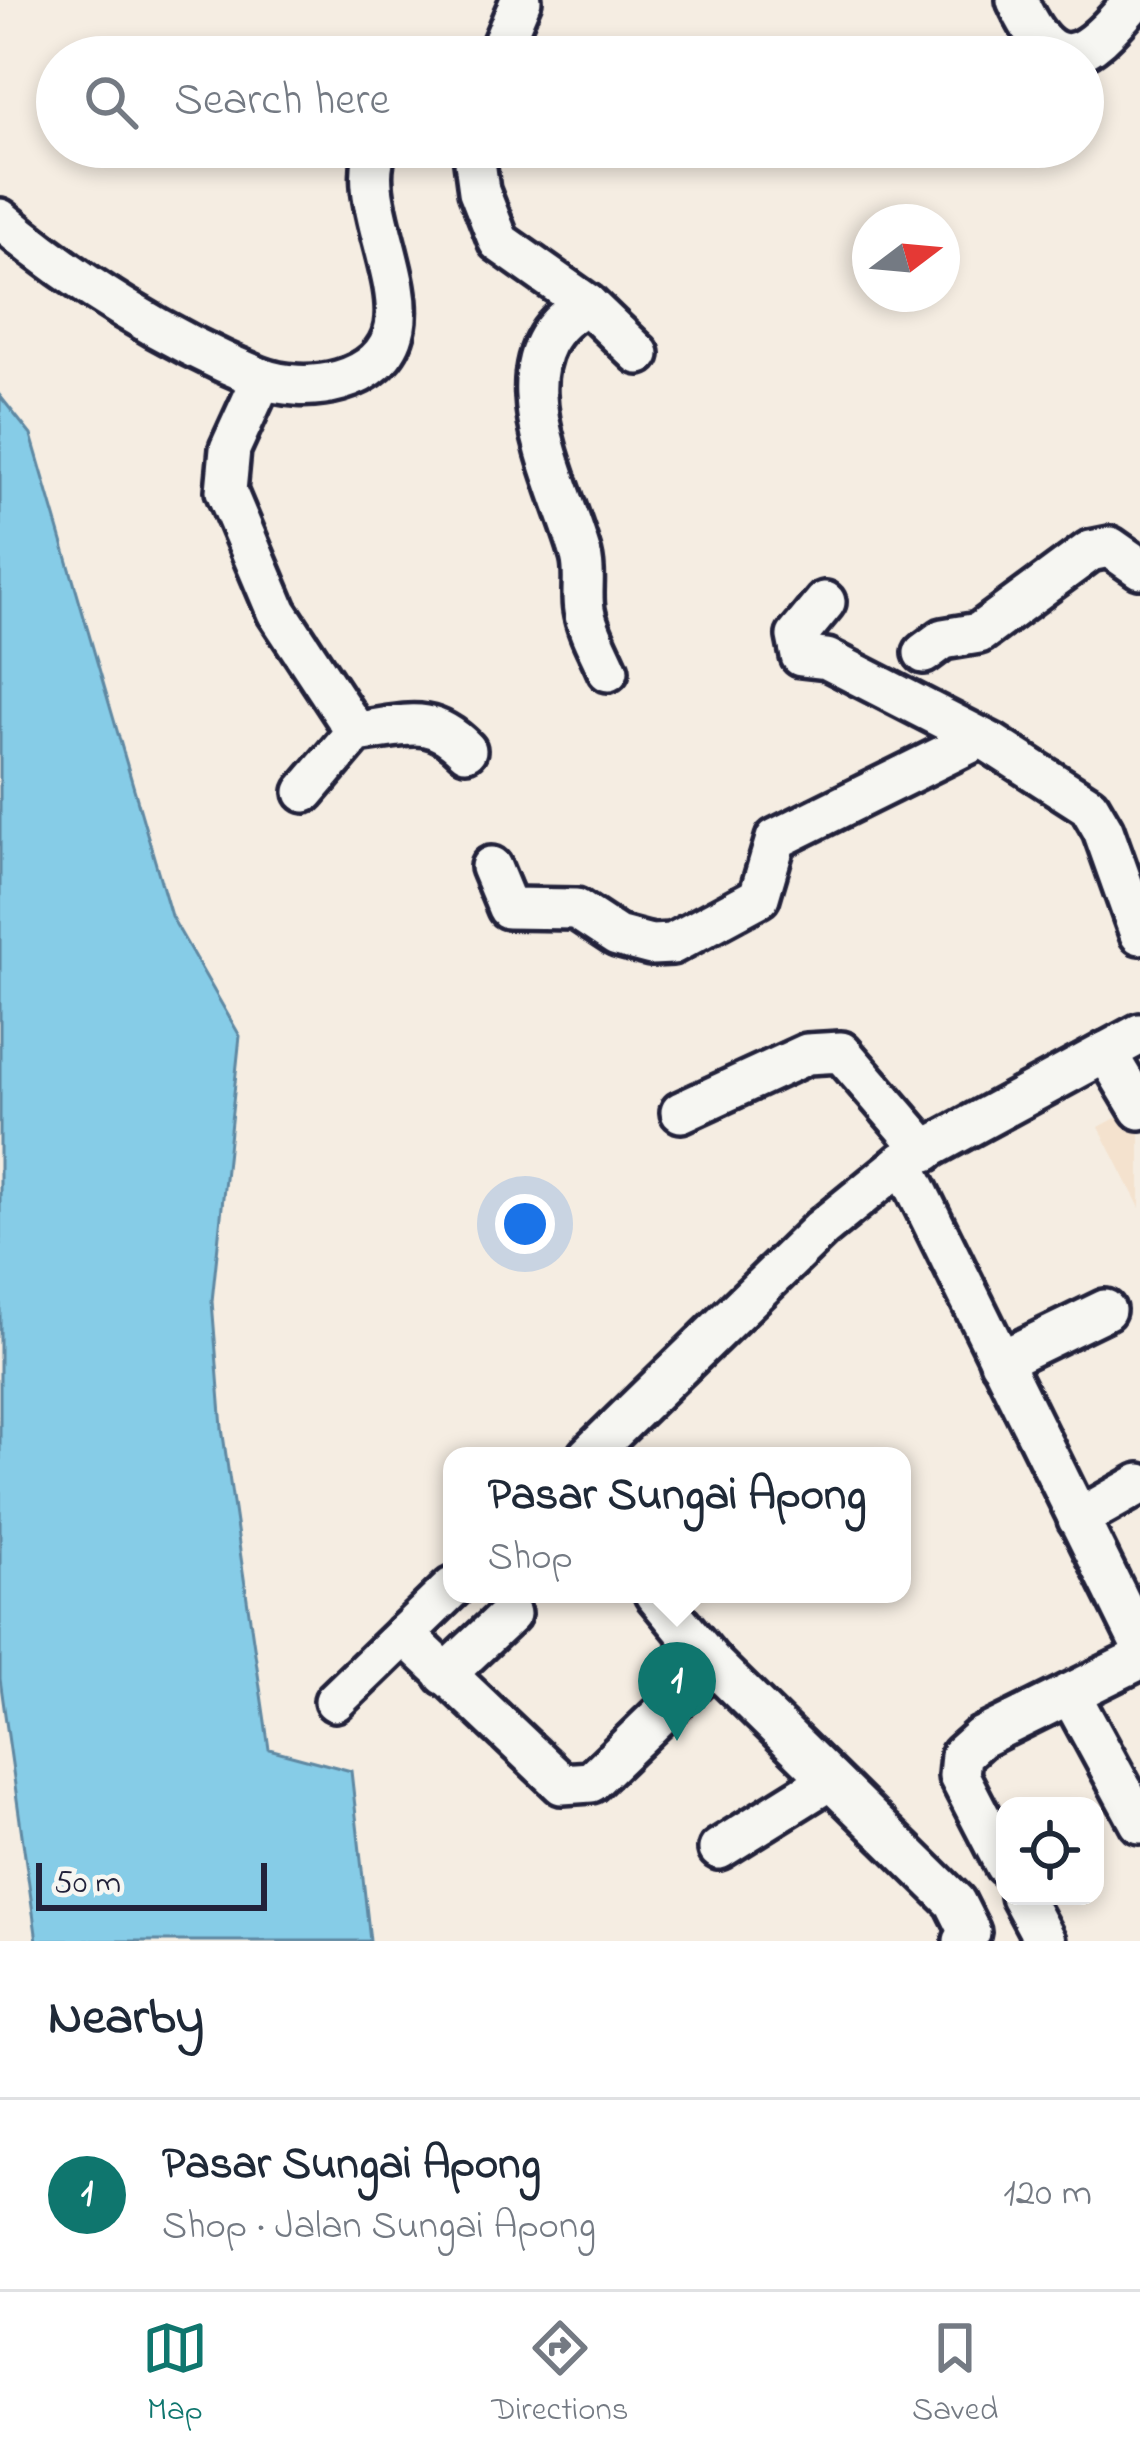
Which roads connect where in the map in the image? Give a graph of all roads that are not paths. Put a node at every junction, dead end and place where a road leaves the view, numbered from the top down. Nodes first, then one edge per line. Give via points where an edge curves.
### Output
1 (521, 0) edge
2 (1017, 0) edge
3 (1132, 3) dead end
4 (506, 36) edge
5 (1042, 36) edge
6 (1104, 36) edge
7 (373, 168) edge
8 (476, 168) edge
9 (0, 219) edge
10 (587, 304) junction
11 (639, 354) dead end
12 (262, 379) junction
13 (1140, 568) edge
14 (825, 602) dead end
15 (924, 652) dead end
16 (608, 671) dead end
17 (356, 733) junction
18 (978, 739) junction
19 (466, 750) dead end
20 (305, 792) dead end
21 (491, 866) dead end
22 (1140, 934) edge
23 (1123, 1043) edge
24 (1140, 1108) edge
25 (681, 1112) dead end
26 (914, 1156) junction
27 (1105, 1310) dead end
28 (1000, 1361) junction
29 (597, 1447) edge
30 (1140, 1484) edge
31 (1078, 1520) junction
32 (443, 1597) edge
33 (662, 1603) edge
34 (510, 1614) dead end
35 (404, 1634) junction
36 (1140, 1643) edge
37 (1140, 1659) edge
38 (713, 1664) junction
39 (445, 1676) junction
40 (1070, 1694) junction
41 (335, 1701) dead end
42 (828, 1781) junction
43 (1140, 1823) edge
44 (996, 1848) edge
45 (719, 1850) dead end
46 (1026, 1905) edge
47 (964, 1941) edge
48 (1045, 1941) edge

1 - 4 street
2 - 5 street
3 - 6 street
7 - 12 street via 397,305 384,355 339,381
8 - 10 street via 499,242
9 - 12 street via 50,262
10 - 11 street
10 - 16 street via 545,339 536,392 540,434 585,573 584,614
12 - 17 street via 230,448 226,491 277,612
13 - 15 street via 1110,547 1090,551 979,633 943,639
14 - 18 street via 797,636 801,656 826,659
17 - 19 street via 427,723
17 - 20 street
18 - 21 street via 776,839 759,897 672,944 617,936 577,909 508,908
18 - 22 street via 1089,806
23 - 24 street
23 - 26 street
25 - 26 street via 807,1054 842,1052
26 - 28 street
26 - 29 street via 821,1229
27 - 28 street
28 - 31 street
30 - 31 street
31 - 36 street
32 - 35 street
33 - 38 street
34 - 39 street
35 - 39 street
35 - 41 street
37 - 40 street
38 - 39 street via 591,1782 562,1784
38 - 42 street
40 - 43 street
40 - 44 street via 961,1755 959,1776
42 - 45 street
42 - 47 street via 955,1902 970,1932
46 - 48 street

